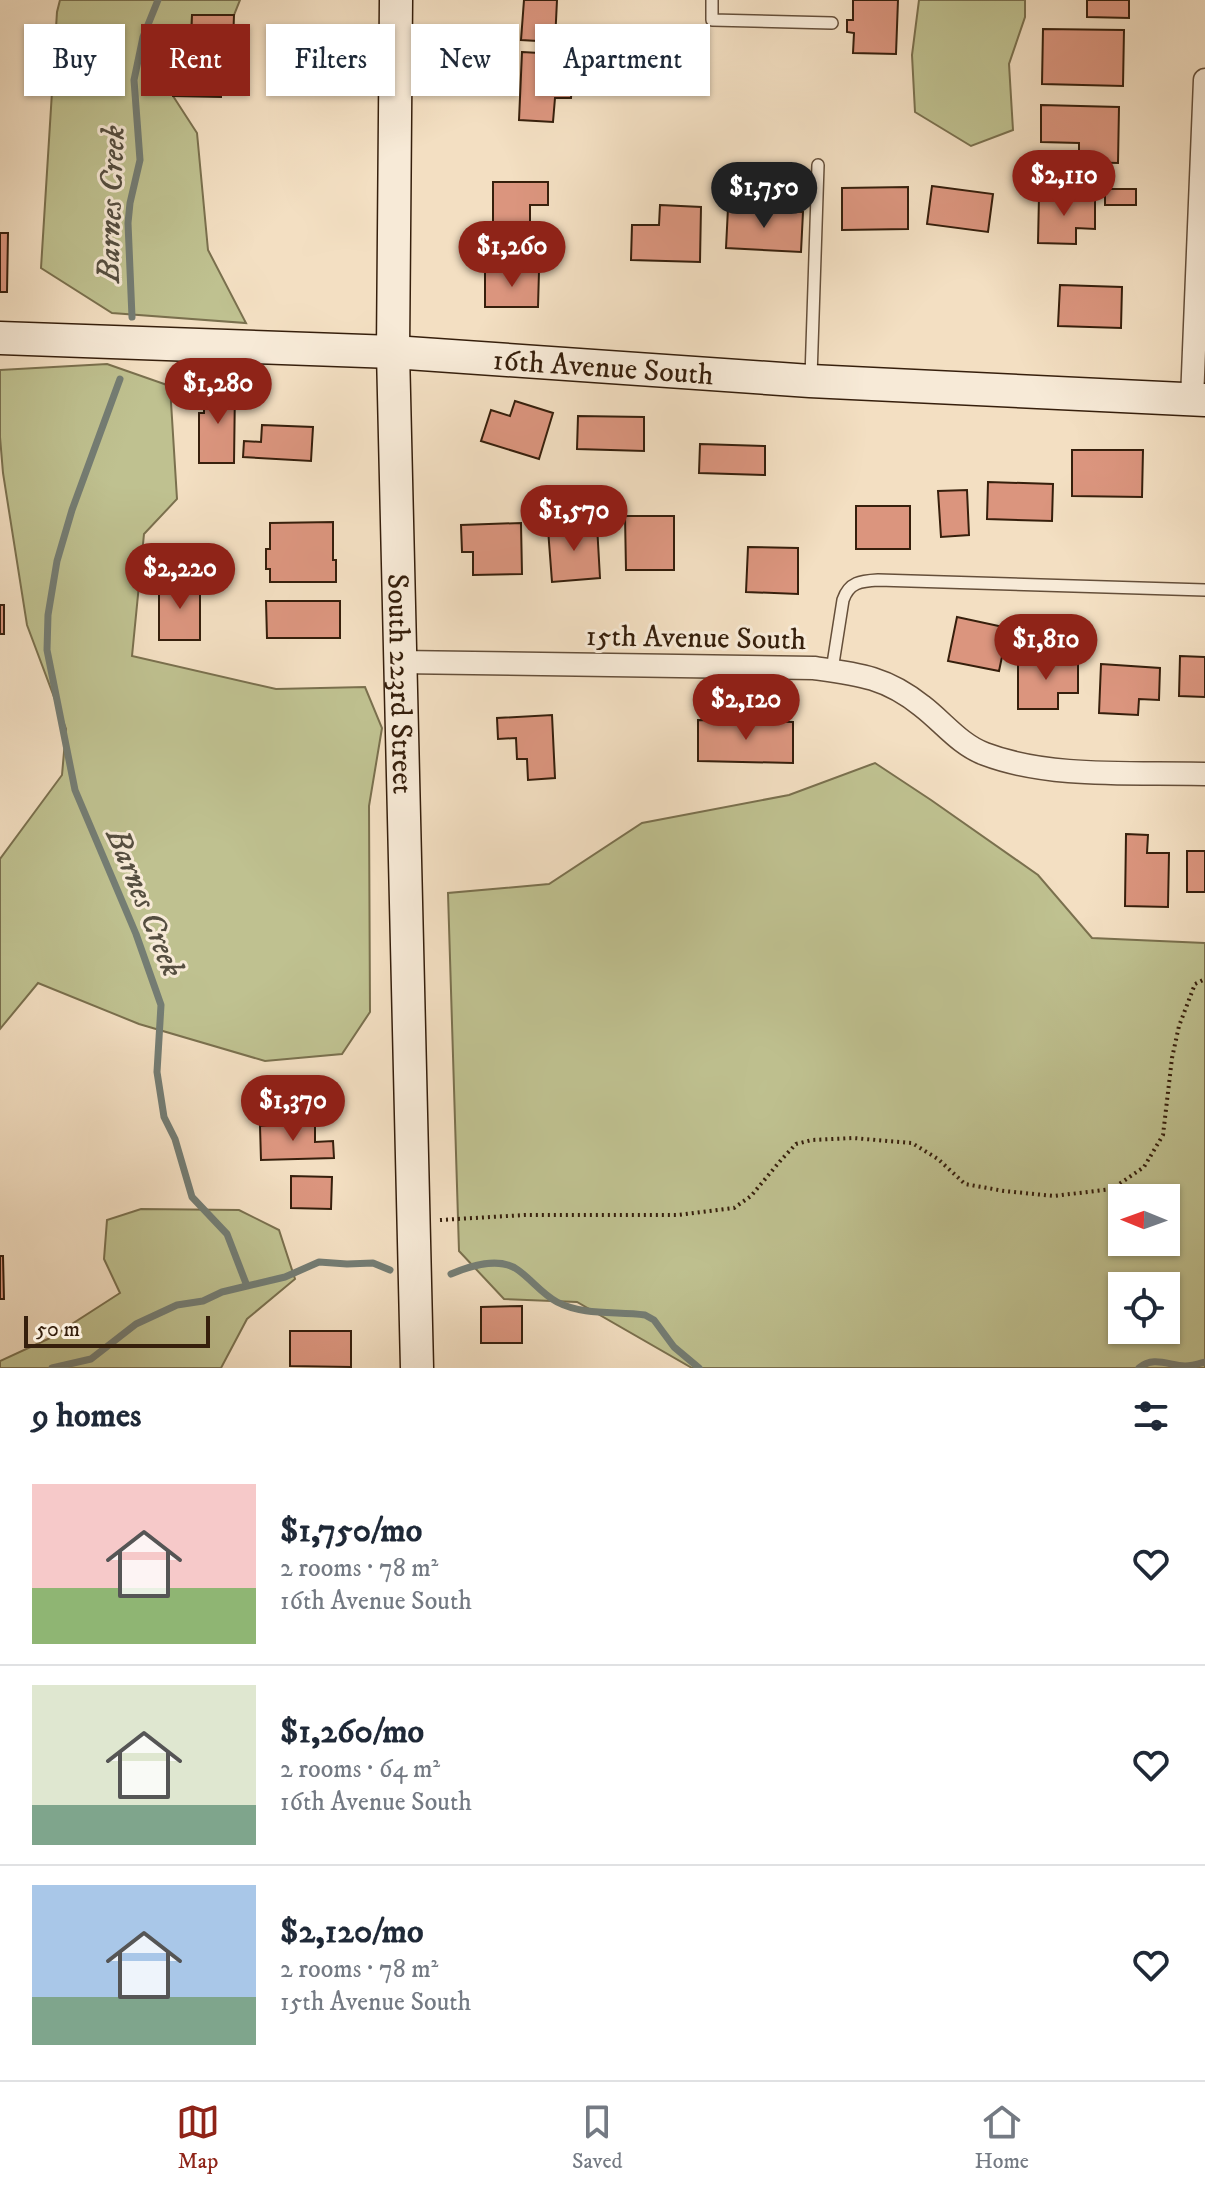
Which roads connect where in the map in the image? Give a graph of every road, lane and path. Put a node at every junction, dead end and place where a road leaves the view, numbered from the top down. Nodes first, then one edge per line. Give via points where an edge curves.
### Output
1 (396, 0) edge
2 (712, 0) edge
3 (832, 23) dead end
4 (1205, 80) edge
5 (818, 165) dead end
6 (0, 338) edge
7 (393, 352) junction
8 (810, 381) junction
9 (1199, 400) edge
10 (1205, 590) edge
11 (399, 662) junction
12 (832, 670) junction
13 (1205, 774) edge
14 (1205, 979) edge
15 (414, 1222) junction
16 (417, 1368) edge

1 - 7 street, South 223rd Street
2 - 3 lane via 712,20
4 - 9 street
5 - 8 lane
6 - 7 street, 16th Avenue South
7 - 8 street, 16th Avenue South
7 - 11 street, South 223rd Street
8 - 9 street, 16th Avenue South
10 - 12 lane via 858,581 843,600
11 - 12 street, 15th Avenue South
11 - 15 street, South 223rd Street
12 - 13 street, 15th Avenue South via 893,686 983,754 1061,770
14 - 15 path via 1195,984 1179,1026 1163,1135 1144,1167 1112,1189 1054,1196 965,1184 912,1143 853,1138 796,1144 734,1208 677,1215 525,1215
15 - 16 street, South 223rd Street

